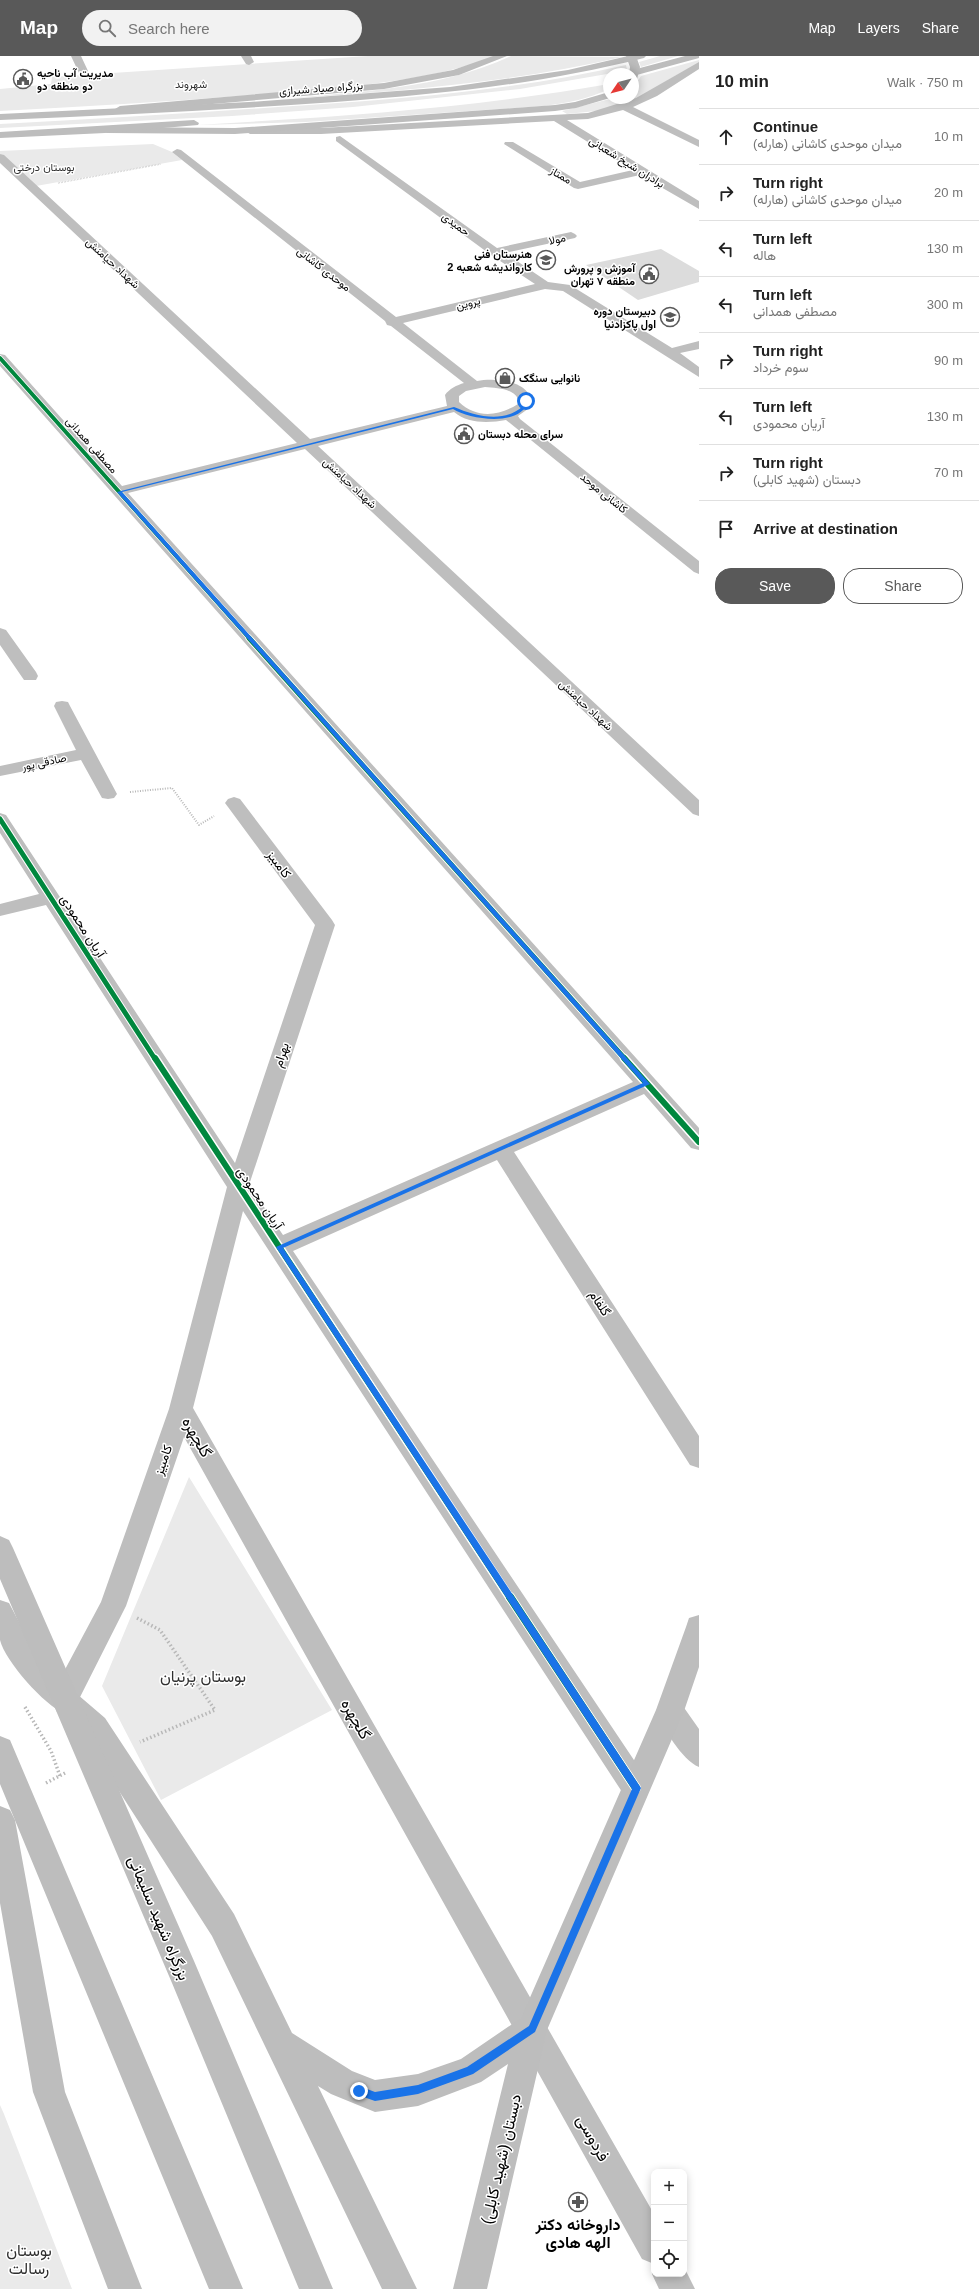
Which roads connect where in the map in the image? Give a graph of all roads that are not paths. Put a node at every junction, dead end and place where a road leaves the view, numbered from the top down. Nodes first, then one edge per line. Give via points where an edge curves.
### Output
1 (76, 56) edge
2 (502, 56) edge
3 (631, 56) edge
4 (641, 56) edge
5 (696, 56) edge
6 (699, 65) edge
7 (635, 68) edge
8 (82, 71) dead end
9 (639, 72) edge
10 (603, 98) edge
11 (625, 107) junction
12 (100, 111) junction
13 (3, 116) edge
14 (556, 118) junction
15 (232, 120) dead end
16 (105, 130) junction
17 (234, 131) junction
18 (0, 135) edge
19 (340, 139) dead end
20 (0, 142) edge
21 (509, 144) dead end
22 (699, 144) edge
23 (181, 156) road end
24 (0, 157) edge
25 (642, 171) junction
26 (699, 206) edge
27 (571, 236) dead end
28 (495, 252) junction
29 (545, 285) junction
30 (391, 322) junction
31 (699, 344) edge
32 (670, 352) junction
33 (0, 358) edge
34 (699, 372) edge
35 (473, 384) junction
36 (454, 408) junction
37 (510, 416) junction
38 (308, 444) junction
39 (119, 492) junction
40 (696, 564) edge
41 (1, 636) edge
42 (30, 676) dead end
43 (62, 706) dead end
44 (88, 753) junction
45 (0, 771) edge
46 (108, 794) road end
47 (234, 803) road end
48 (699, 810) edge
49 (0, 818) edge
50 (51, 897) junction
51 (0, 910) edge
52 (325, 925) joint
53 (647, 1084) junction
54 (699, 1142) edge
55 (501, 1149) junction
56 (238, 1186) junction
57 (279, 1247) junction
58 (181, 1409) junction
59 (699, 1457) edge
60 (0, 1548) edge
61 (0, 1612) edge
62 (699, 1627) edge
63 (64, 1700) junction
64 (670, 1711) junction
65 (0, 1750) edge
66 (699, 1753) edge
67 (636, 1788) junction
68 (0, 1820) edge
69 (532, 2029) junction
70 (282, 2044) junction
71 (651, 2242) edge
72 (671, 2277) edge
73 (125, 2289) edge
74 (226, 2289) edge
75 (316, 2289) edge
76 (400, 2289) edge
77 (470, 2289) edge
78 (678, 2289) edge

1 - 8 street
2 - 12 main road via 455,73 384,86
3 - 7 main road
4 - 12 main road, بزرگراه صیاد شیرازی via 556,75 450,90 249,106
5 - 9 main road
6 - 11 street via 648,97
10 - 17 main road via 548,109
11 - 14 street via 588,116
11 - 22 street
12 - 13 main road, بزرگراه صیاد شیرازی
14 - 17 street via 321,130
14 - 25 street, برادران شیخ شعبانی
15 - 16 main road
16 - 17 main road
16 - 18 main road
16 - 20 main road
19 - 28 street, حمیدی
21 - 25 street, ممتاز via 578,186
23 - 30 street, موحدی کاشانی
24 - 38 street, شهداد حیامنش
25 - 26 street, برادران شیخ شعبانی
27 - 28 street, مولا
28 - 29 street, حمیدی
29 - 30 street, پروین
29 - 32 street, حمیدی via 566,288
30 - 35 street, موحدی کاشانی
31 - 32 street
32 - 34 street, حمیدی
33 - 39 street, مصطفی همدانی
35 - 36 street via 462,387 450,396
35 - 37 street via 508,386 524,395 525,406
36 - 37 street via 479,418
36 - 38 street
37 - 40 street, کاشانی موحد
38 - 39 street
38 - 48 street, شهداد حیامنش
39 - 53 street, مصطفی همدانی
41 - 42 street
43 - 44 street, صادقی پور
44 - 45 street, صادقی پور
44 - 46 street, صادقی پور
47 - 52 street, کامبیز
49 - 50 street, آریان محمودی
50 - 51 street
50 - 56 street, آریان محمودی
52 - 56 street, بهرام
53 - 54 street, مصطفی همدانی
53 - 55 street
55 - 57 street
55 - 59 street, گلفام
56 - 57 street, آریان محمودی
56 - 58 street, کامبیز
57 - 67 street, آریان محمودی
58 - 63 street, کامبیز via 113,1606
58 - 69 street, گلچهره
60 - 63 main road, بزرگراه شهید سلیمانی
61 - 63 street via 21,1654
62 - 64 main road, دبستان (شهید کابلی)
63 - 70 main road via 95,1728 223,1925
63 - 75 main road, بزرگراه شهید سلیمانی via 165,1928
64 - 66 street
64 - 67 main road, دبستان (شهید کابلی)
65 - 74 main road
67 - 69 main road, دبستان (شهید کابلی)
68 - 73 main road via 49,2092
69 - 70 main road via 470,2071 418,2090 375,2096 342,2083
69 - 71 street, فردوسی
69 - 77 main road, دبستان (شهید کابلی)
70 - 76 main road
72 - 78 street

